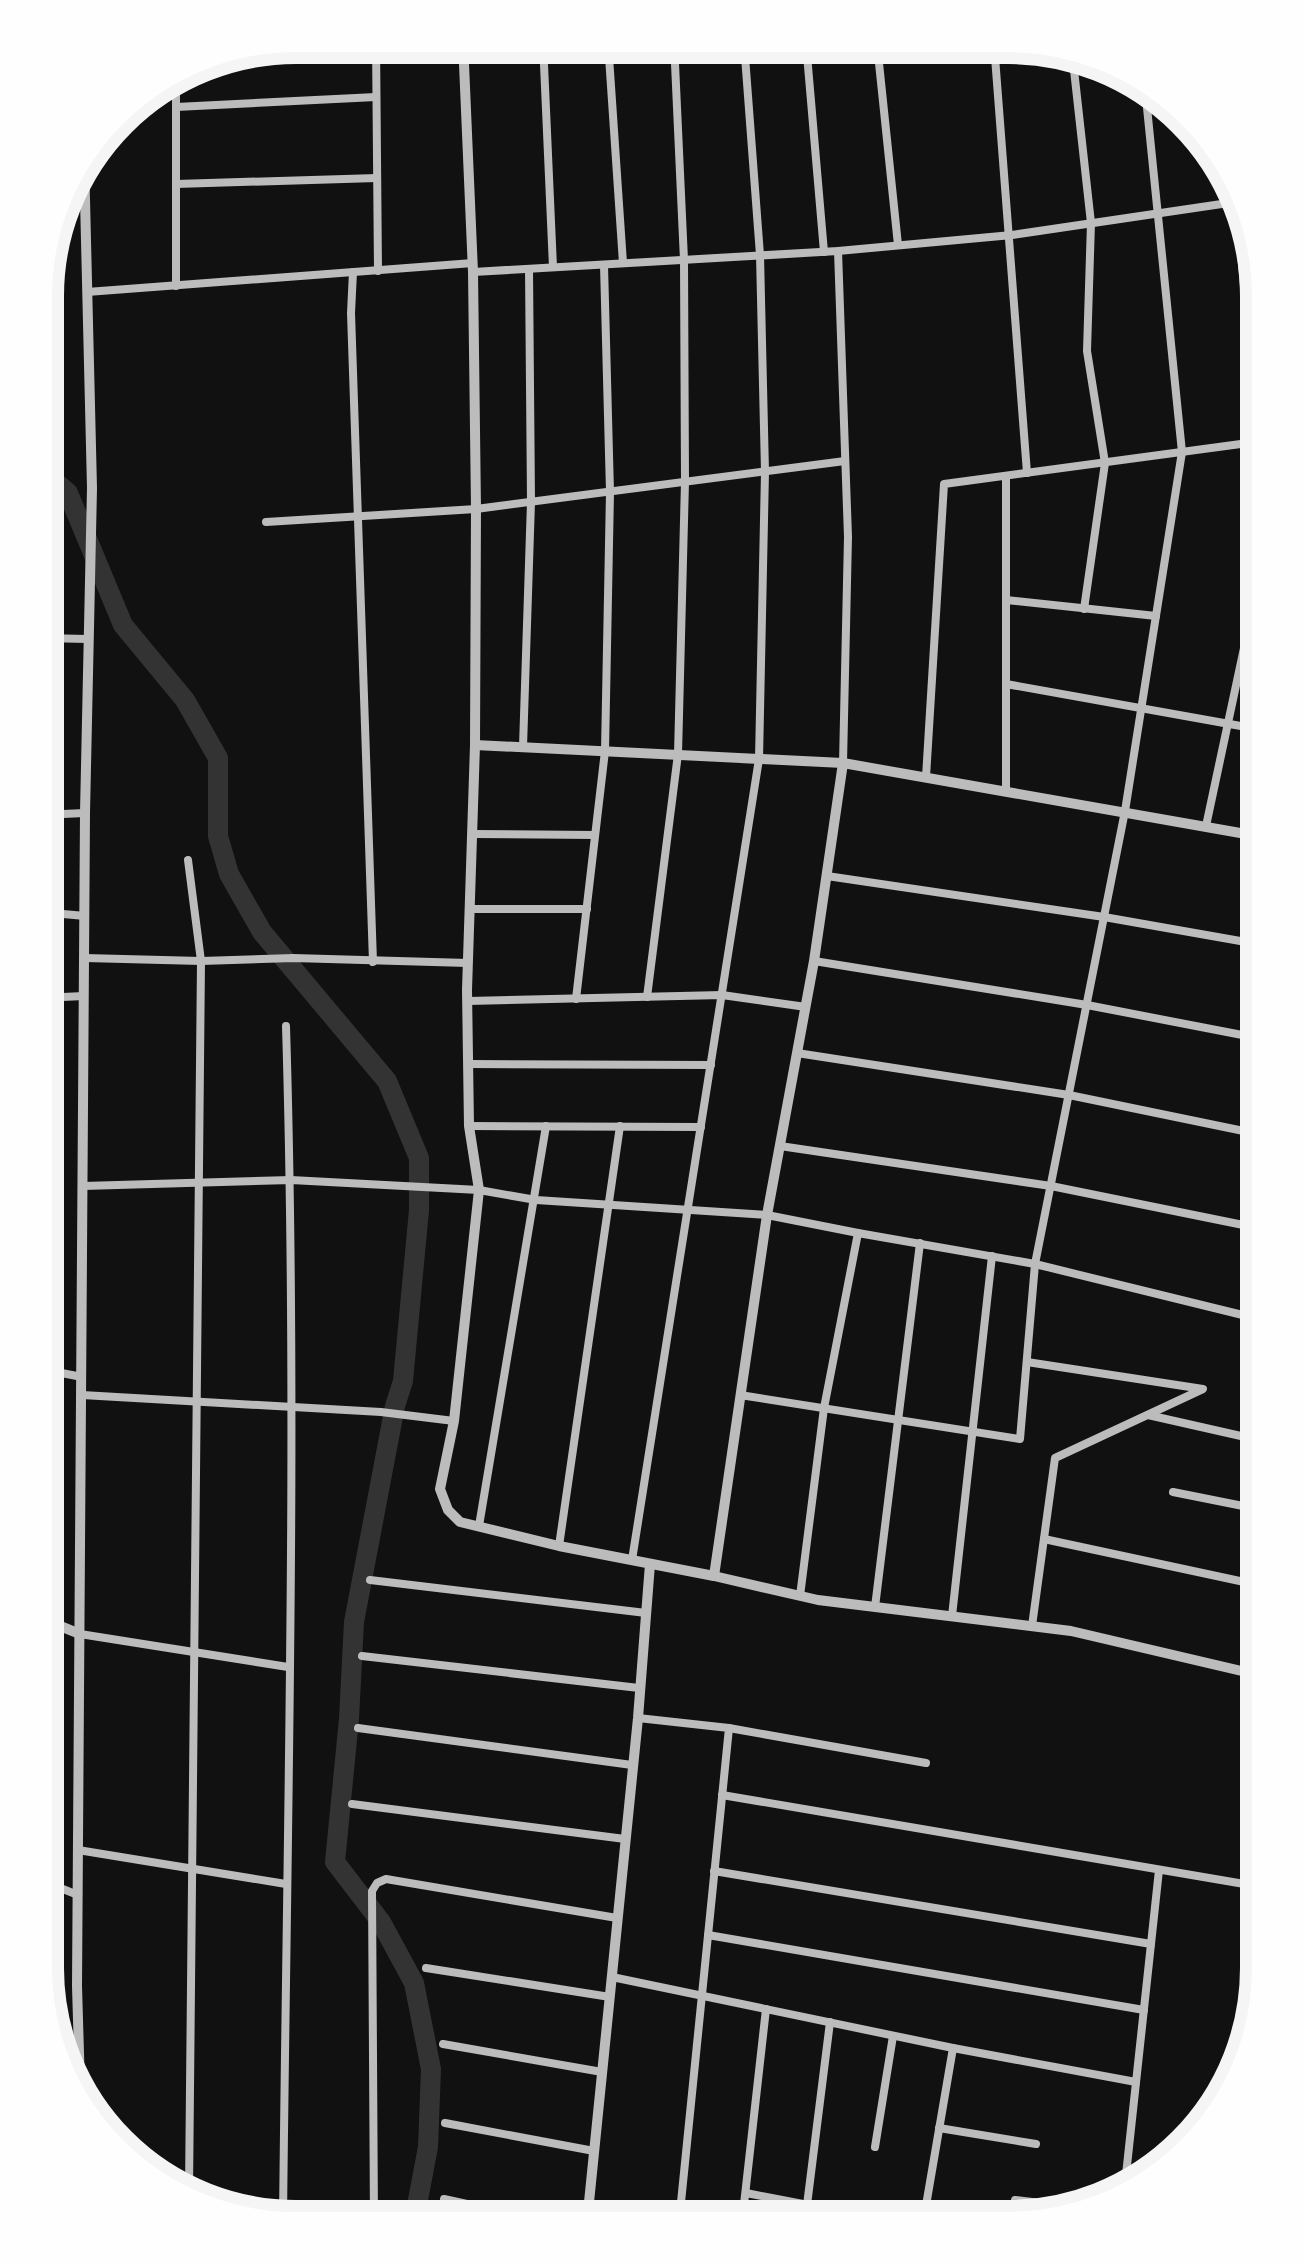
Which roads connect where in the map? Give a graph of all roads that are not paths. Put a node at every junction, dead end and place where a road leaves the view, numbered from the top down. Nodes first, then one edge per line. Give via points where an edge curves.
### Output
1 (376, 58) edge
2 (464, 58) edge
3 (543, 58) edge
4 (609, 58) edge
5 (675, 58) edge
6 (745, 58) edge
7 (807, 58) edge
8 (878, 58) edge
9 (995, 58) edge
10 (1074, 67) edge
11 (176, 89) edge
12 (376, 97) junction
13 (1147, 103) edge
14 (176, 107) junction
15 (377, 178) junction
16 (176, 184) junction
17 (84, 186) edge
18 (1225, 200) edge
19 (1158, 212) junction
20 (1091, 223) junction
21 (1009, 235) junction
22 (898, 245) junction
23 (838, 251) junction
24 (824, 252) junction
25 (760, 256) junction
26 (684, 260) junction
27 (623, 263) junction
28 (604, 264) junction
29 (473, 268) junction
30 (553, 268) junction
31 (529, 269) junction
32 (378, 271) junction
33 (353, 272) junction
34 (176, 286) junction
35 (86, 292) junction
36 (1246, 444) edge
37 (1182, 452) junction
38 (845, 461) junction
39 (1104, 462) junction
40 (765, 472) junction
41 (1027, 473) junction
42 (1006, 476) junction
43 (685, 482) junction
44 (610, 492) junction
45 (532, 502) junction
46 (476, 509) junction
47 (358, 516) junction
48 (266, 522) dead end
49 (1006, 600) junction
50 (1084, 609) junction
51 (1156, 616) junction
52 (1246, 635) edge
53 (58, 639) edge
54 (88, 640) junction
55 (1006, 684) junction
56 (1142, 708) junction
57 (1228, 724) junction
58 (1246, 727) edge
59 (475, 744) junction
60 (523, 747) junction
61 (605, 751) junction
62 (678, 754) junction
63 (759, 759) junction
64 (843, 764) junction
65 (926, 777) junction
66 (1006, 791) junction
67 (1126, 811) junction
68 (85, 813) junction
69 (58, 814) edge
70 (1206, 826) junction
71 (472, 834) junction
72 (1246, 834) edge
73 (595, 835) junction
74 (188, 860) dead end
75 (827, 876) junction
76 (587, 908) junction
77 (470, 909) junction
78 (58, 914) edge
79 (85, 916) junction
80 (1104, 917) junction
81 (1246, 942) edge
82 (84, 958) junction
83 (201, 960) junction
84 (814, 961) junction
85 (373, 962) junction
86 (468, 963) junction
87 (722, 995) junction
88 (84, 996) junction
89 (647, 996) junction
90 (58, 997) edge
91 (576, 998) junction
92 (468, 1001) junction
93 (1087, 1006) junction
94 (806, 1007) junction
95 (286, 1026) dead end
96 (1246, 1036) edge
97 (797, 1053) junction
98 (468, 1064) junction
99 (711, 1065) junction
100 (1069, 1095) junction
101 (469, 1126) junction
102 (546, 1126) junction
103 (620, 1126) junction
104 (701, 1127) junction
105 (1246, 1132) edge
106 (780, 1146) junction
107 (291, 1180) junction
108 (199, 1183) junction
109 (84, 1186) junction
110 (1051, 1186) junction
111 (478, 1190) junction
112 (536, 1200) junction
113 (608, 1204) junction
114 (688, 1210) junction
115 (767, 1214) junction
116 (1245, 1225) edge
117 (858, 1234) junction
118 (920, 1243) junction
119 (992, 1256) junction
120 (1035, 1264) junction
121 (1245, 1316) edge
122 (1026, 1362) junction
123 (58, 1372) edge
124 (82, 1378) junction
125 (82, 1395) junction
126 (740, 1396) junction
127 (197, 1403) junction
128 (291, 1408) junction
129 (824, 1408) junction
130 (1148, 1415) junction
131 (898, 1420) junction
132 (454, 1421) junction
133 (972, 1432) junction
134 (1245, 1436) edge
135 (1173, 1492) dead end
136 (1245, 1507) edge
137 (480, 1526) junction
138 (1044, 1538) junction
139 (558, 1546) junction
140 (632, 1560) junction
141 (650, 1564) junction
142 (714, 1576) junction
143 (370, 1580) dead end
144 (1245, 1582) edge
145 (800, 1596) junction
146 (875, 1607) junction
147 (646, 1614) junction
148 (952, 1616) junction
149 (58, 1625) edge
150 (1032, 1626) junction
151 (80, 1634) junction
152 (194, 1653) junction
153 (362, 1656) dead end
154 (288, 1667) junction
155 (1245, 1672) edge
156 (639, 1688) junction
157 (638, 1718) junction
158 (358, 1728) dead end
159 (729, 1728) junction
160 (926, 1762) dead end
161 (632, 1765) junction
162 (722, 1795) junction
163 (352, 1804) dead end
164 (625, 1838) junction
165 (78, 1850) junction
166 (192, 1869) junction
167 (714, 1870) junction
168 (1158, 1870) junction
169 (286, 1884) junction
170 (1245, 1884) edge
171 (58, 1887) edge
172 (78, 1895) junction
173 (618, 1918) junction
174 (708, 1934) junction
175 (1151, 1944) junction
176 (426, 1968) dead end
177 (612, 1977) junction
178 (610, 1996) junction
179 (702, 1996) junction
180 (766, 2009) junction
181 (1144, 2010) junction
182 (830, 2022) junction
183 (892, 2036) junction
184 (443, 2044) dead end
185 (953, 2048) junction
186 (79, 2066) edge
187 (602, 2072) junction
188 (1136, 2082) junction
189 (445, 2123) dead end
190 (939, 2128) junction
191 (1036, 2144) dead end
192 (875, 2147) dead end
193 (594, 2151) junction
194 (1126, 2173) edge
195 (189, 2180) edge
196 (746, 2193) junction
197 (444, 2199) dead end
198 (1015, 2200) dead end
199 (1041, 2203) edge
200 (807, 2204) junction
201 (284, 2205) edge
202 (374, 2206) edge
203 (476, 2206) edge
204 (589, 2206) edge
205 (680, 2206) edge
206 (744, 2206) edge
207 (817, 2206) edge
208 (926, 2206) edge

1 - 12 street
2 - 29 street
3 - 30 street
4 - 27 street
5 - 26 street
6 - 25 street
7 - 24 street
8 - 22 street
9 - 21 street
10 - 20 street
11 - 14 street
12 - 14 street
12 - 15 street
13 - 19 street
14 - 16 street
15 - 16 street
15 - 32 street
16 - 34 street
17 - 35 street
18 - 19 street
19 - 20 street
19 - 37 street
20 - 21 street
20 - 39 street via 1088,351
21 - 22 street
21 - 41 street
22 - 23 street
23 - 24 street
23 - 38 street
24 - 25 street
25 - 26 street
25 - 40 street
26 - 27 street
26 - 43 street
27 - 28 street
28 - 30 street
28 - 44 street
29 - 31 street
29 - 32 street
29 - 46 street
30 - 31 street
31 - 45 street
32 - 33 street
33 - 34 street
33 - 47 street
34 - 35 street
35 - 54 street
36 - 37 street
37 - 39 street
37 - 51 street
38 - 40 street
38 - 64 street
39 - 41 street
39 - 50 street
40 - 43 street
40 - 63 street
41 - 42 street
42 - 49 street
42 - 65 street via 944,484
43 - 44 street
43 - 62 street
44 - 45 street
44 - 61 street
45 - 46 street
45 - 60 street
46 - 47 street
46 - 59 street
47 - 48 street
47 - 85 street
49 - 50 street
49 - 55 street
50 - 51 street
51 - 56 street
52 - 57 street
53 - 54 street
54 - 68 street
55 - 56 street
55 - 66 street
56 - 57 street
56 - 67 street
57 - 58 street
57 - 70 street
59 - 60 street
59 - 71 street
60 - 61 street
61 - 62 street
61 - 73 street
62 - 63 street
62 - 89 street
63 - 64 street
63 - 87 street
64 - 65 street
64 - 75 street
65 - 66 street
66 - 67 street
67 - 70 street
67 - 80 street
68 - 69 street
68 - 79 street
70 - 72 street
71 - 73 street
71 - 77 street
73 - 76 street
74 - 83 street
75 - 80 street
75 - 84 street
76 - 77 street
76 - 91 street
77 - 86 street
78 - 79 street
79 - 82 street
80 - 81 street
80 - 93 street
82 - 83 street
82 - 88 street
83 - 85 street
83 - 108 street
84 - 93 street
84 - 94 street
85 - 86 street
86 - 92 street
87 - 89 street
87 - 94 street
87 - 99 street
88 - 90 street
88 - 109 street
89 - 91 street
91 - 92 street
92 - 98 street
93 - 96 street
93 - 100 street
94 - 97 street
95 - 107 street
97 - 100 street
97 - 106 street
98 - 99 street
98 - 101 street
99 - 104 street
100 - 105 street
100 - 110 street
101 - 102 street
101 - 111 street
102 - 103 street
102 - 112 street
103 - 104 street
103 - 113 street
104 - 114 street
106 - 110 street
106 - 115 street
107 - 108 street
107 - 111 street
107 - 128 street
108 - 109 street
108 - 127 street
109 - 124 street
110 - 116 street
110 - 120 street
111 - 112 street
111 - 132 street
112 - 113 street
112 - 137 street
113 - 114 street
113 - 139 street
114 - 115 street
114 - 140 street
115 - 117 street
115 - 126 street
117 - 118 street
117 - 129 street
118 - 119 street
118 - 131 street
119 - 120 street
119 - 133 street
120 - 121 street
120 - 122 street
122 - 130 street via 1203,1389
122 - 133 street via 1020,1439
123 - 124 street
124 - 125 street
125 - 127 street
125 - 151 street
126 - 129 street
126 - 142 street
127 - 128 street
127 - 152 street
128 - 132 street
128 - 154 street
129 - 131 street
129 - 145 street
130 - 134 street
130 - 138 street via 1055,1458
131 - 133 street
131 - 146 street
132 - 137 street via 440,1489 460,1522
133 - 148 street
135 - 136 street
137 - 139 street
138 - 144 street
138 - 150 street
139 - 140 street
140 - 141 street
141 - 142 street
141 - 147 street
142 - 145 street
143 - 147 street
145 - 146 street
146 - 148 street
147 - 156 street
148 - 150 street
149 - 151 street
150 - 155 street
151 - 152 street
151 - 165 street
152 - 154 street
152 - 166 street
153 - 156 street
154 - 169 street
156 - 157 street
157 - 159 street
157 - 161 street
158 - 161 street
159 - 160 street
159 - 162 street
161 - 164 street
162 - 167 street
162 - 168 street
163 - 164 street
164 - 173 street
165 - 166 street
165 - 172 street
166 - 169 street
166 - 195 street
167 - 174 street
167 - 175 street
168 - 170 street
168 - 175 street
169 - 201 street
171 - 172 street
172 - 186 street
173 - 177 street
173 - 202 street via 386,1879 377,1883
174 - 179 street
174 - 181 street
175 - 181 street
176 - 178 street
177 - 178 street
177 - 179 street
178 - 187 street
179 - 180 street
179 - 205 street
180 - 182 street
180 - 196 street
181 - 188 street
182 - 183 street
182 - 200 street
183 - 185 street
183 - 192 street
184 - 187 street
185 - 188 street
185 - 190 street
187 - 193 street
188 - 194 street
189 - 193 street
190 - 191 street
190 - 208 street
193 - 204 street
196 - 200 street
196 - 206 street
197 - 203 street
198 - 199 street
200 - 207 street

